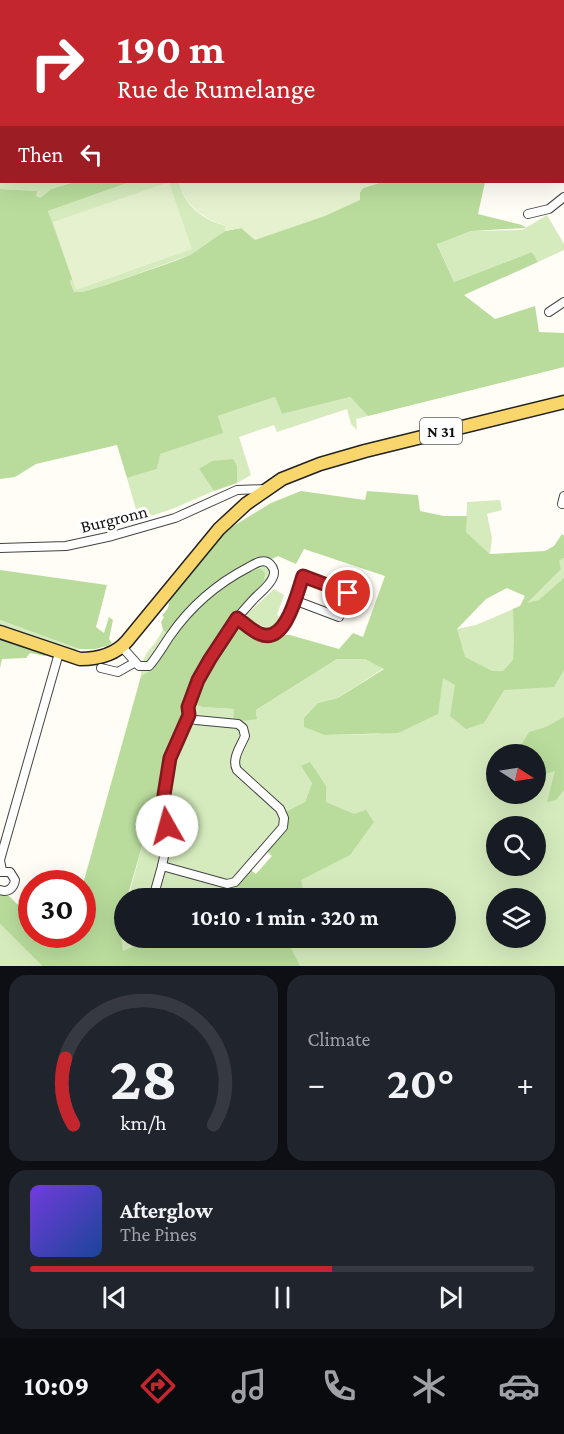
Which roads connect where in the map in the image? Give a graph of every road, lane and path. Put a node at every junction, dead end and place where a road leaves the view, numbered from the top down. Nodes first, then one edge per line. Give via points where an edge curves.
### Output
1 (564, 197) edge
2 (528, 214) dead end
3 (564, 303) edge
4 (549, 312) dead end
5 (564, 402) edge
6 (228, 493) junction
7 (247, 498) junction
8 (0, 548) edge
9 (294, 600) junction
10 (237, 618) junction
11 (0, 632) edge
12 (122, 647) junction
13 (59, 653) junction
14 (134, 663) junction
15 (101, 668) dead end
16 (189, 715) junction
17 (162, 866) junction
18 (1, 872) edge
19 (156, 888) edge
20 (0, 890) edge

1 - 2 street via 549,209
3 - 4 street
5 - 7 main road, N 31 via 320,464
6 - 7 street, Burgronn
6 - 7 street
6 - 8 street, Burgronn via 175,518 112,536 66,546
7 - 12 main road, N 31
9 - 9 street via 303,576 348,593 339,617
9 - 10 street via 286,624 270,635 261,635
10 - 14 street via 272,580 274,570 267,562 241,571 209,593 184,618 149,666
10 - 16 street via 198,680
11 - 13 main road, N 31
12 - 13 main road, N 31 via 95,659
12 - 14 street
13 - 18 street via 0,860
14 - 15 street via 118,672
16 - 17 street via 165,778 167,842
16 - 17 street via 196,720 242,726 245,736 235,760 237,770 280,809 284,822 231,884
17 - 19 street
18 - 20 street via 10,872 15,880 8,891

